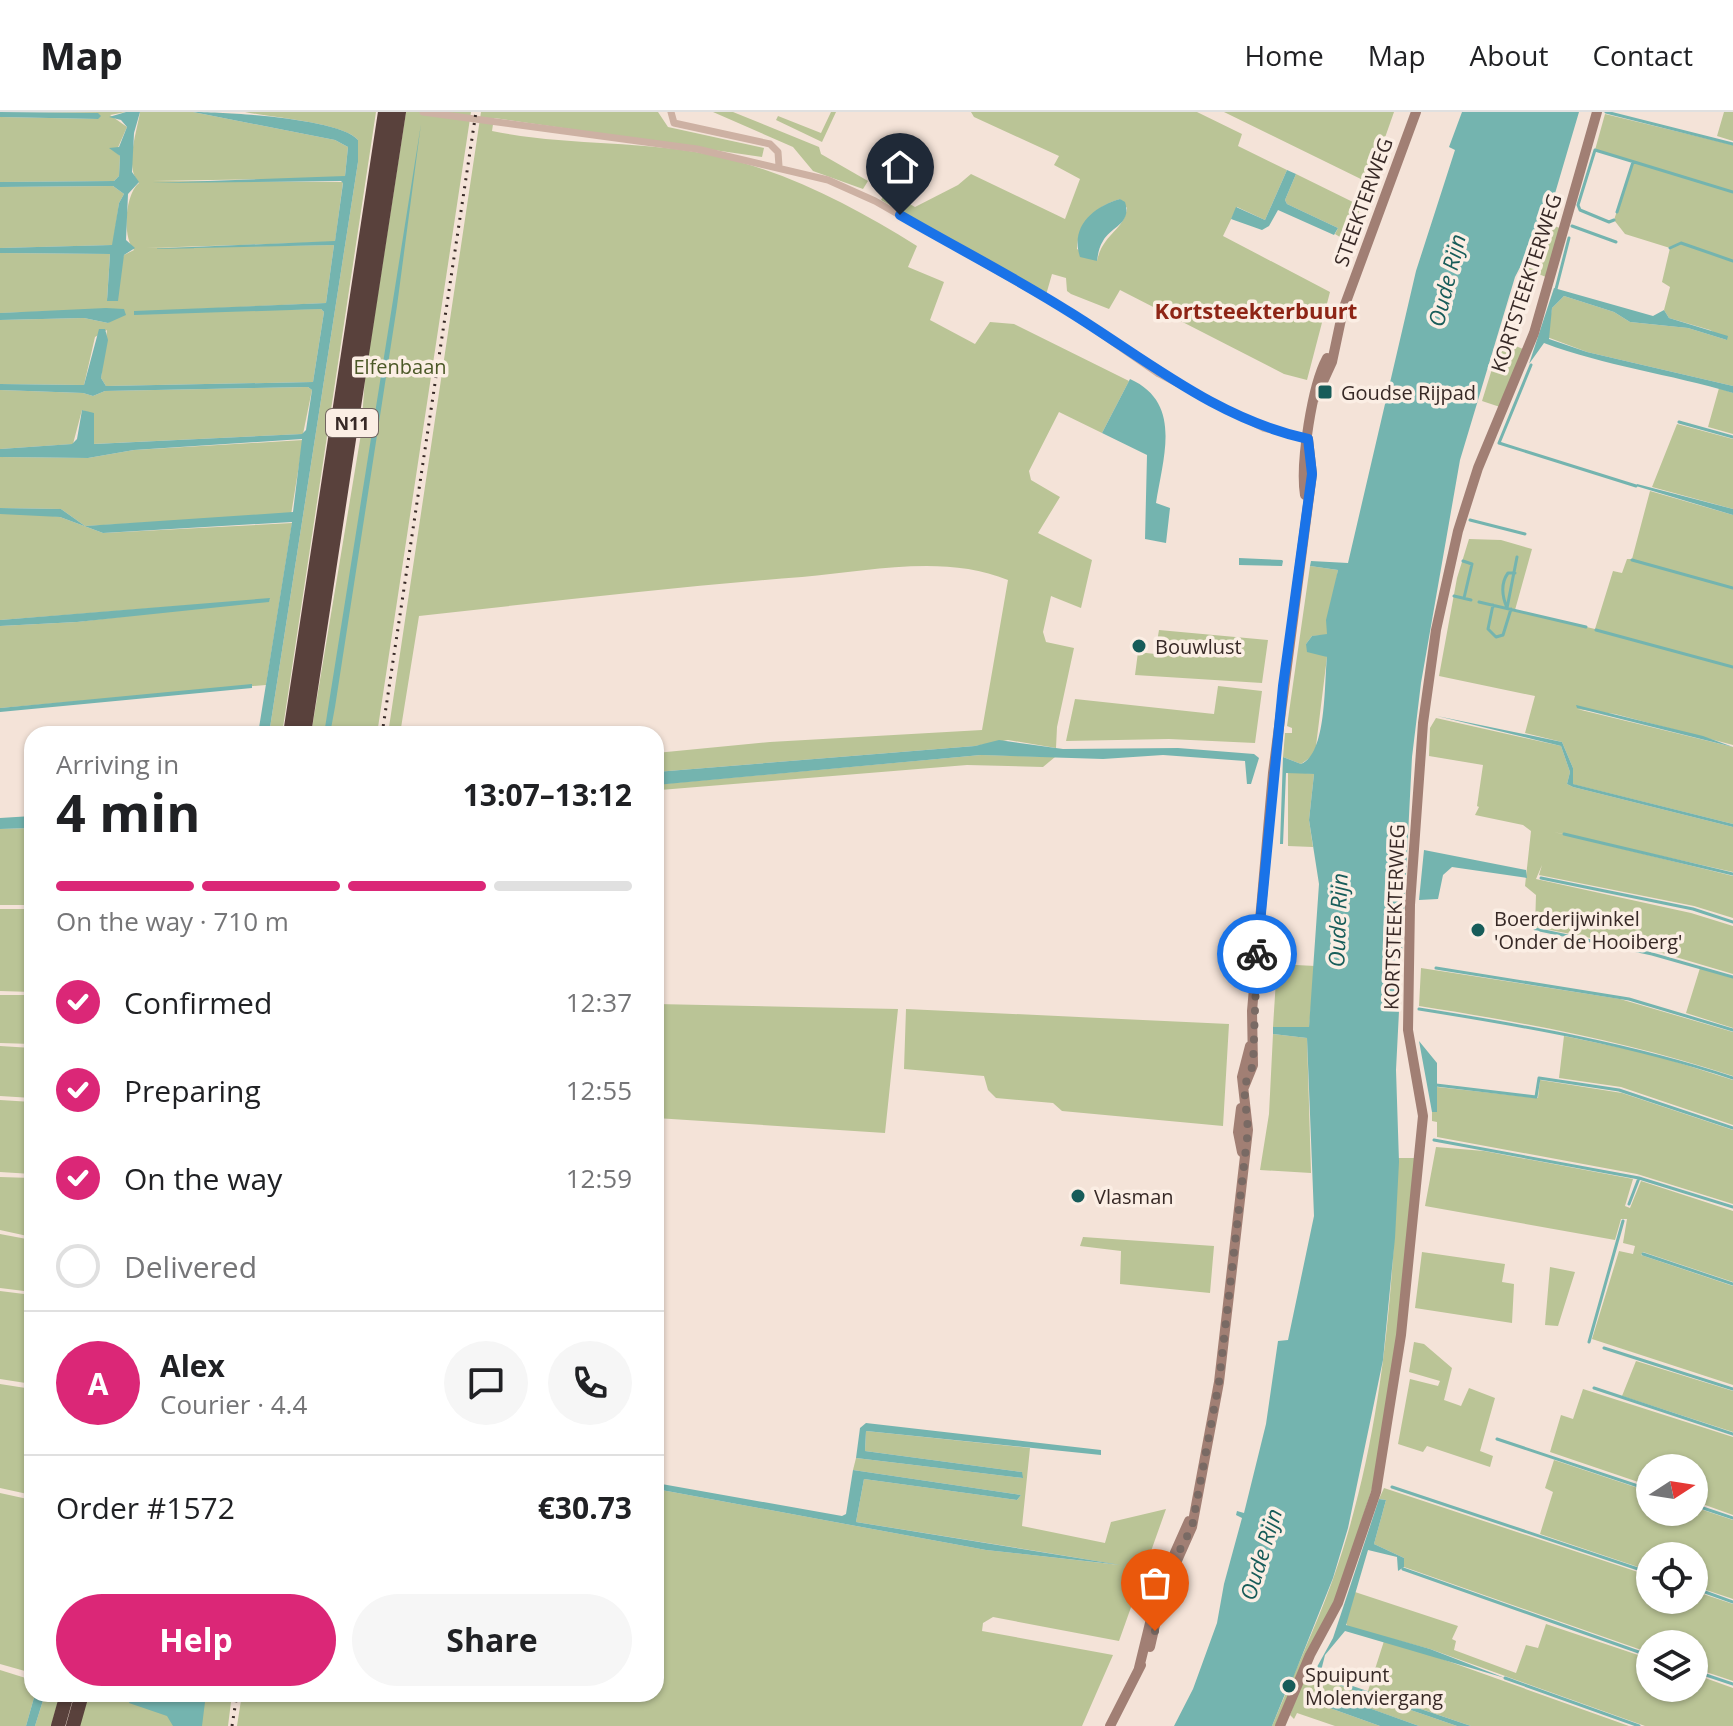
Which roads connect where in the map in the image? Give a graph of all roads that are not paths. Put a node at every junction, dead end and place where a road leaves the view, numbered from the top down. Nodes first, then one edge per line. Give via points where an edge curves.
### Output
1 (385, 112) edge
2 (399, 112) edge
3 (423, 112) edge
4 (671, 112) edge
5 (1416, 112) edge
6 (1597, 112) edge
7 (779, 166) junction
8 (1308, 439) junction
9 (291, 726) edge
10 (305, 726) edge
11 (65, 1702) edge
12 (80, 1702) edge
13 (58, 1726) edge
14 (73, 1726) edge
15 (1110, 1726) edge
16 (1280, 1726) edge

1 - 9 highway, N11
2 - 10 highway, N11
3 - 7 street via 697,149
4 - 7 street via 674,123 770,144 778,152
5 - 8 main road, STEEKTERWEG via 1347,298
6 - 16 main road, KORTSTEEKTERWEG via 1534,333 1458,531 1436,630 1423,723 1408,977 1408,1030 1423,1116 1399,1350 1376,1492 1338,1603
7 - 8 street via 875,201 1071,313 1159,374 1263,428
8 - 15 main road, STEEKTERWEG via 1306,500 1273,773 1253,1065 1244,1087 1248,1130 1219,1382 1187,1541 1151,1619 1139,1668
11 - 13 highway
12 - 14 highway

